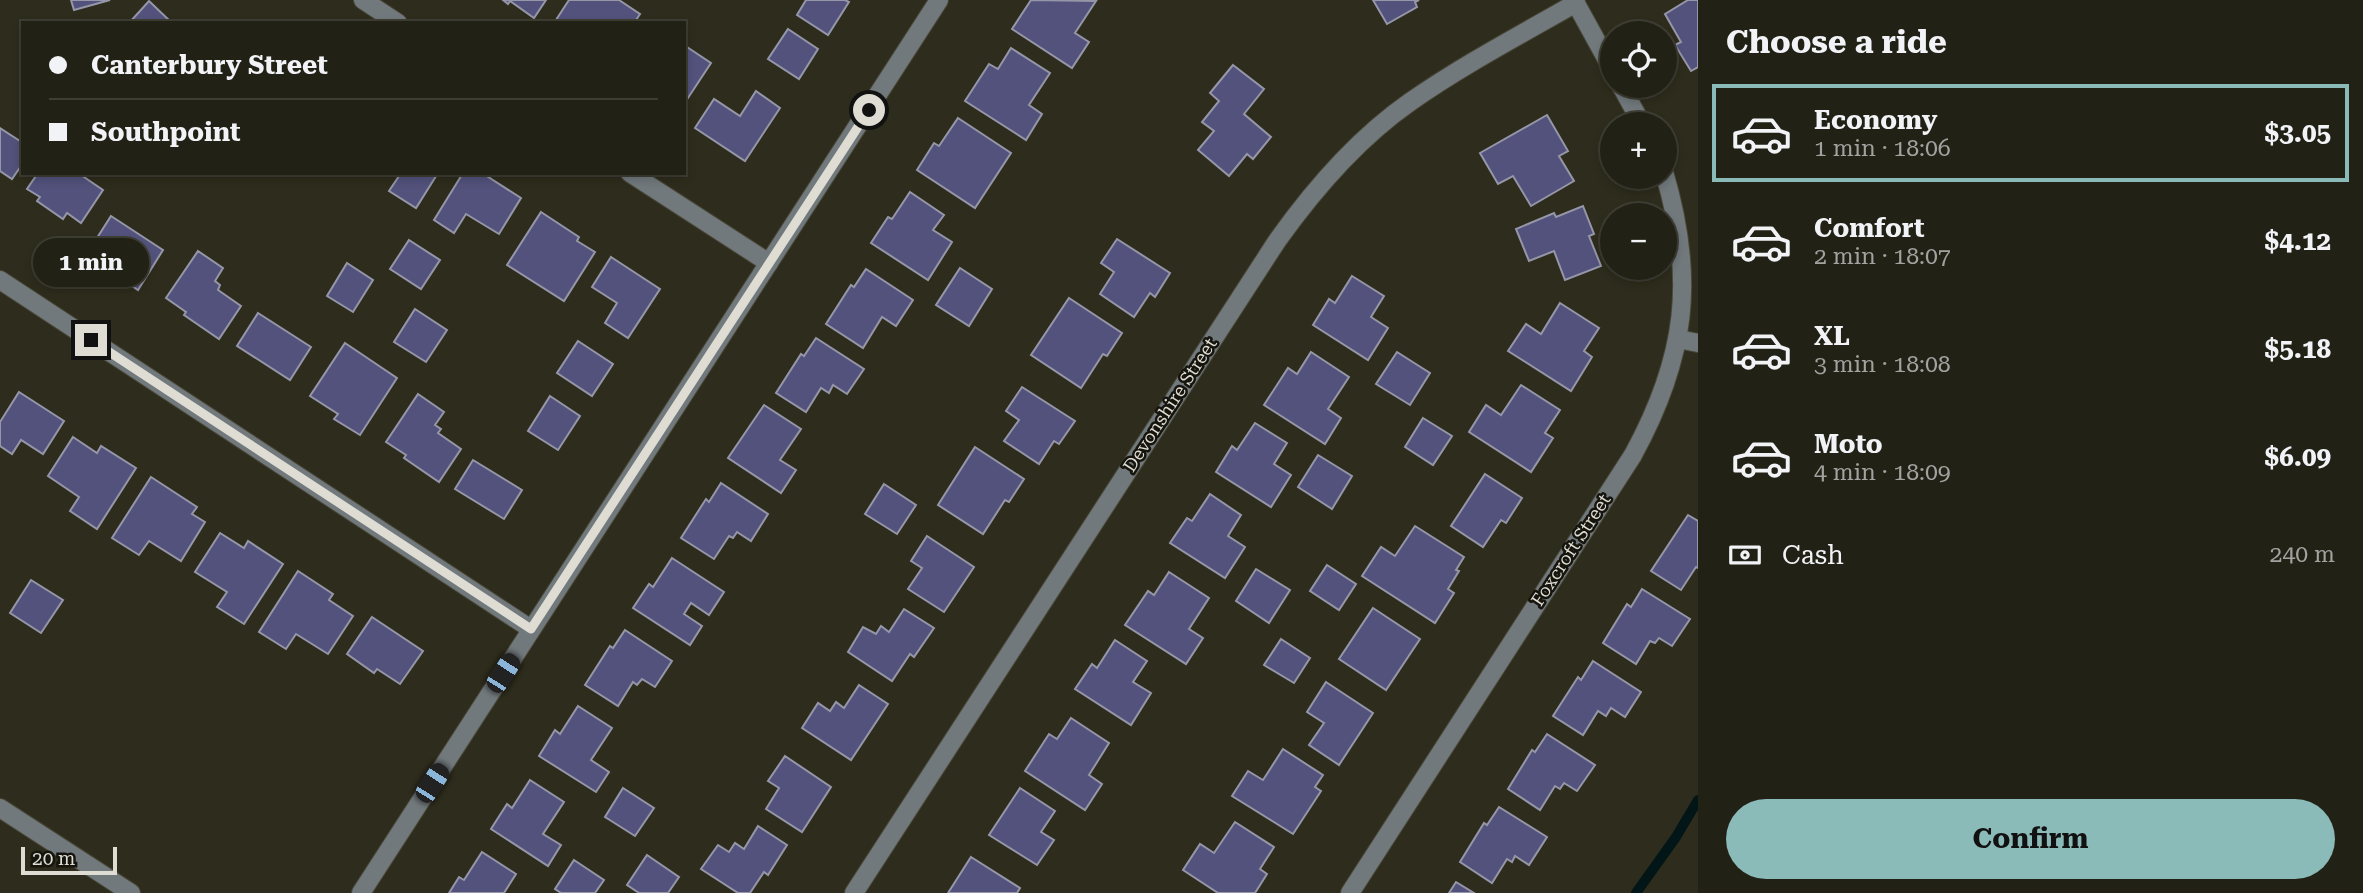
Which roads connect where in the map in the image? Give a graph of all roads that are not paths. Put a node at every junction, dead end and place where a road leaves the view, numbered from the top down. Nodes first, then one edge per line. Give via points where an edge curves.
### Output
1 (363, 0) edge
2 (939, 0) edge
3 (1575, 1) edge
4 (395, 21) edge
5 (1600, 47) edge
6 (633, 175) edge
7 (1669, 189) edge
8 (1690, 258) edge
9 (769, 263) junction
10 (0, 280) edge
11 (1678, 339) junction
12 (1698, 343) edge
13 (531, 629) junction
14 (0, 808) edge
15 (131, 893) edge
16 (361, 893) edge
17 (854, 893) edge
18 (1350, 893) edge

1 - 4 street
2 - 9 street
3 - 5 street
3 - 17 street, Devonshire Street via 1408,103 1352,150 1302,205
6 - 9 street
7 - 8 street, Foxcroft Street
8 - 11 street, Foxcroft Street
9 - 13 street
10 - 13 street
11 - 12 street
11 - 18 street, Foxcroft Street via 1670,375 1633,455
13 - 16 street
14 - 15 street

